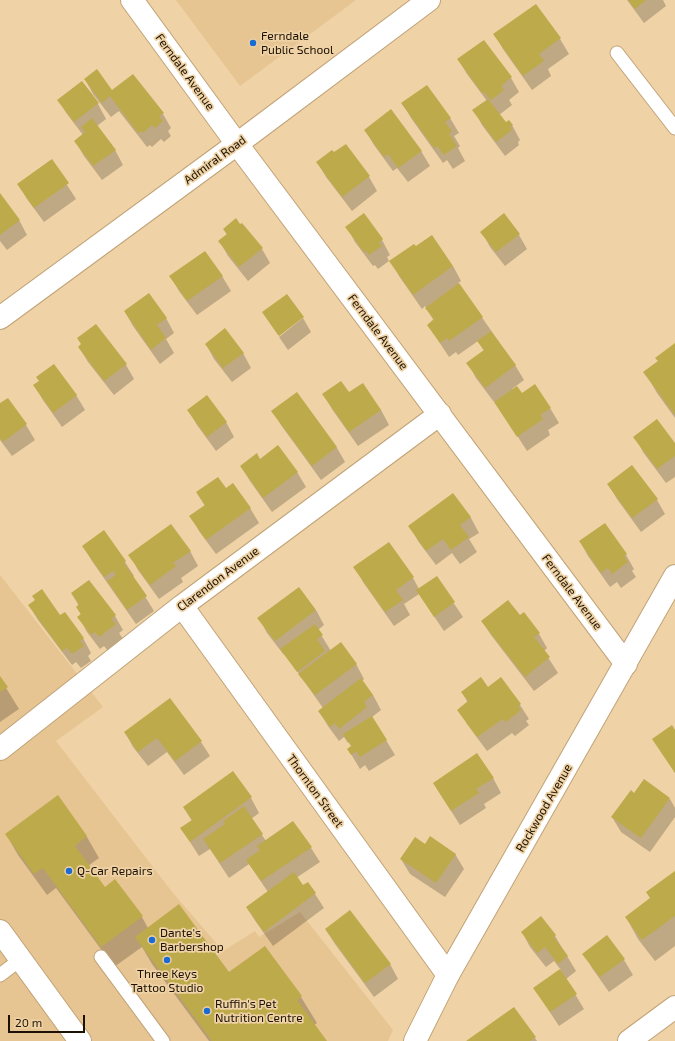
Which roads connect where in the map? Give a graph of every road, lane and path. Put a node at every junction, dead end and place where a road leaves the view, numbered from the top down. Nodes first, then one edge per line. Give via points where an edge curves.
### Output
1 (132, 0) edge
2 (429, 0) edge
3 (617, 53) dead end
4 (675, 128) edge
5 (237, 144) junction
6 (0, 318) edge
7 (440, 414) junction
8 (675, 576) edge
9 (182, 606) junction
10 (626, 664) junction
11 (0, 750) edge
12 (0, 931) edge
13 (101, 957) dead end
14 (20, 959) junction
15 (0, 975) edge
16 (448, 975) junction
17 (675, 1007) edge
18 (158, 1039) edge
19 (80, 1041) edge
20 (415, 1041) edge
21 (628, 1041) edge

1 - 5 street, Ferndale Avenue
2 - 5 street, Admiral Road
3 - 4 lane
5 - 6 street, Admiral Road
5 - 7 street, Ferndale Avenue
7 - 9 street, Clarendon Avenue
7 - 10 street, Ferndale Avenue
8 - 10 street, Rockwood Avenue
9 - 11 street, Clarendon Avenue
9 - 16 street, Thornton Street
10 - 16 street, Rockwood Avenue
12 - 14 street
13 - 18 lane
14 - 15 lane
14 - 19 street
16 - 20 street, Rockwood Avenue
17 - 21 street

